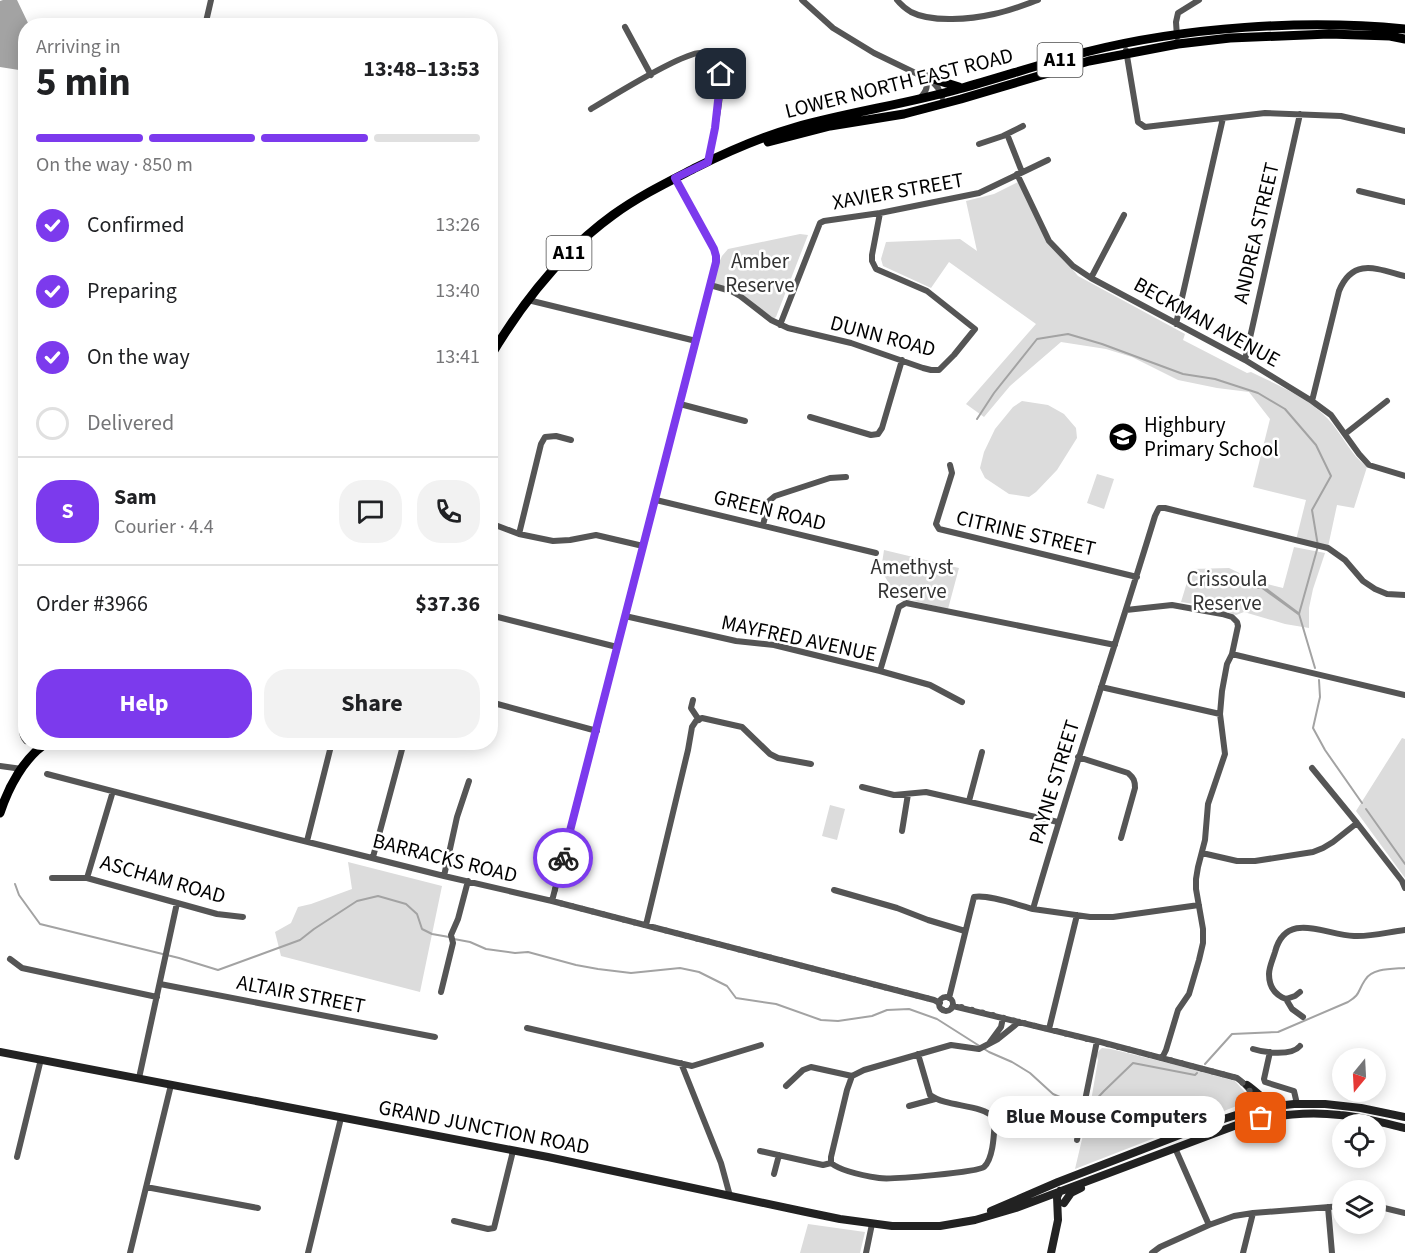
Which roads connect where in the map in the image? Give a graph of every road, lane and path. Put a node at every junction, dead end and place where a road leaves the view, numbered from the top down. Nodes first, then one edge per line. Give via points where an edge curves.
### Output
1 (211, 0) edge
2 (802, 0) edge
3 (897, 0) edge
4 (1038, 0) edge
5 (1199, 0) edge
6 (207, 18) edge
7 (625, 27) dead end
8 (1405, 29) edge
9 (1178, 39) junction
10 (1405, 39) edge
11 (1126, 48) junction
12 (651, 75) junction
13 (924, 76) junction
14 (963, 88) junction
15 (941, 93) junction
16 (920, 98) junction
17 (944, 104) junction
18 (591, 109) dead end
19 (1300, 114) junction
20 (1223, 118) junction
21 (1023, 126) dead end
22 (1405, 131) edge
23 (1007, 134) junction
24 (979, 144) dead end
25 (725, 153) junction
26 (1048, 160) dead end
27 (708, 162) junction
28 (1020, 173) junction
29 (675, 178) junction
30 (1359, 190) dead end
31 (1405, 202) edge
32 (880, 213) junction
33 (1124, 215) dead end
34 (1405, 276) edge
35 (1090, 278) junction
36 (710, 285) junction
37 (528, 300) junction
38 (1176, 324) junction
39 (780, 325) junction
40 (696, 341) junction
41 (498, 343) edge
42 (902, 360) junction
43 (1245, 360) junction
44 (1312, 401) junction
45 (1387, 401) dead end
46 (680, 404) junction
47 (810, 417) dead end
48 (745, 421) dead end
49 (1345, 434) junction
50 (571, 440) dead end
51 (950, 465) dead end
52 (1405, 476) edge
53 (846, 477) dead end
54 (656, 500) junction
55 (763, 525) junction
56 (498, 526) edge
57 (519, 534) junction
58 (643, 546) junction
59 (876, 553) dead end
60 (1137, 576) junction
61 (1405, 595) edge
62 (1126, 610) junction
63 (625, 616) junction
64 (498, 617) edge
65 (1114, 645) junction
66 (617, 647) junction
67 (1232, 654) junction
68 (879, 671) junction
69 (1101, 687) junction
70 (1405, 695) edge
71 (693, 700) dead end
72 (962, 702) dead end
73 (498, 704) edge
74 (1220, 714) junction
75 (699, 720) junction
76 (597, 730) junction
77 (33, 750) edge
78 (39, 750) edge
79 (330, 750) edge
80 (402, 750) edge
81 (982, 752) dead end
82 (36, 753) junction
83 (1078, 757) junction
84 (811, 764) dead end
85 (0, 765) edge
86 (1312, 768) dead end
87 (22, 769) junction
88 (47, 774) dead end
89 (469, 781) dead end
90 (862, 787) dead end
91 (113, 791) junction
92 (908, 794) junction
93 (969, 801) junction
94 (0, 813) edge
95 (1058, 822) junction
96 (1357, 823) junction
97 (902, 831) dead end
98 (1122, 838) dead end
99 (306, 841) junction
100 (1202, 853) junction
101 (373, 857) junction
102 (444, 876) junction
103 (52, 878) dead end
104 (87, 878) junction
105 (468, 881) junction
106 (1405, 888) edge
107 (834, 890) dead end
108 (552, 901) junction
109 (177, 903) junction
110 (1199, 905) junction
111 (1033, 909) junction
112 (1077, 915) junction
113 (243, 917) dead end
114 (646, 925) junction
115 (1405, 930) edge
116 (965, 931) junction
117 (10, 959) dead end
118 (160, 984) junction
119 (441, 992) dead end
120 (1300, 992) dead end
121 (157, 997) junction
122 (949, 998) junction
123 (1286, 999) junction
124 (940, 1003) junction
125 (953, 1006) junction
126 (1303, 1017) dead end
127 (1003, 1018) junction
128 (1018, 1022) junction
129 (527, 1028) dead end
130 (1049, 1029) junction
131 (435, 1037) dead end
132 (1097, 1041) junction
133 (761, 1045) dead end
134 (987, 1046) junction
135 (1300, 1046) dead end
136 (1253, 1049) dead end
137 (0, 1052) edge
138 (1270, 1052) junction
139 (918, 1054) junction
140 (1162, 1058) junction
141 (41, 1059) junction
142 (681, 1064) junction
143 (852, 1076) junction
144 (139, 1078) junction
145 (171, 1085) junction
146 (786, 1086) dead end
147 (1247, 1086) junction
148 (935, 1099) junction
149 (1297, 1104) junction
150 (909, 1106) dead end
151 (1274, 1106) junction
152 (1258, 1108) junction
153 (341, 1118) junction
154 (1261, 1118) junction
155 (1405, 1118) edge
156 (1405, 1128) edge
157 (1171, 1139) junction
158 (1077, 1140) dead end
159 (1175, 1148) junction
160 (513, 1151) junction
161 (760, 1151) dead end
162 (778, 1155) junction
163 (17, 1157) dead end
164 (831, 1163) junction
165 (1125, 1167) junction
166 (774, 1174) dead end
167 (146, 1186) junction
168 (1059, 1187) junction
169 (730, 1196) junction
170 (1041, 1198) junction
171 (1061, 1205) junction
172 (1328, 1207) junction
173 (1332, 1207) edge
174 (258, 1208) dead end
175 (1386, 1208) edge
176 (1253, 1213) junction
177 (1405, 1213) edge
178 (454, 1221) dead end
179 (962, 1222) junction
180 (872, 1224) junction
181 (1209, 1225) junction
182 (130, 1253) edge
183 (308, 1253) edge
184 (866, 1253) edge
185 (1051, 1253) edge
186 (1152, 1253) edge
187 (1243, 1253) edge
188 (1332, 1253) edge

1 - 6 street
2 - 13 street via 841,33
3 - 4 street via 912,13 940,19 995,14
5 - 9 street via 1178,13
7 - 12 street
8 - 9 main road, LOWER NORTH EAST ROAD / A11 via 1281,25
9 - 10 main road, LOWER NORTH EAST ROAD / A11 via 1329,34
9 - 11 main road, LOWER NORTH EAST ROAD / A11
11 - 14 main road, LOWER NORTH EAST ROAD / A11 via 1086,52
11 - 17 main road, LOWER NORTH EAST ROAD / A11
11 - 20 street via 1138,122 1155,127
12 - 18 street
12 - 27 street via 696,54 708,55 719,66 719,100
13 - 14 main road
13 - 15 street
13 - 16 street via 926,92
14 - 15 main road, LOWER NORTH EAST ROAD / A11
15 - 16 main road, LOWER NORTH EAST ROAD / A11
15 - 17 street
16 - 25 main road, LOWER NORTH EAST ROAD / A11 via 796,127
17 - 25 main road, LOWER NORTH EAST ROAD / A11 via 830,126
19 - 20 street
19 - 22 street via 1341,116
19 - 43 street, ANDREA STREET
20 - 38 street
21 - 23 street
23 - 24 street
23 - 28 street, BECKMAN AVENUE
25 - 27 main road, LOWER NORTH EAST ROAD / A11
26 - 28 street, XAVIER STREET
27 - 29 main road, LOWER NORTH EAST ROAD / A11
28 - 32 street, XAVIER STREET via 979,193
28 - 35 street, BECKMAN AVENUE via 1049,241
29 - 36 street via 714,249 716,262
29 - 37 main road, LOWER NORTH EAST ROAD / A11 via 589,234
30 - 31 street
32 - 39 street, XAVIER STREET via 820,223
32 - 42 street, DUNN ROAD via 872,255 876,269 927,291 975,329 939,370
33 - 35 street
34 - 44 street via 1370,267 1350,274 1342,283
35 - 38 street, BECKMAN AVENUE
36 - 39 street, DUNN ROAD via 740,296
36 - 40 street
37 - 40 street
37 - 41 main road, LOWER NORTH EAST ROAD / A11
38 - 43 street, BECKMAN AVENUE
39 - 42 street, DUNN ROAD
40 - 46 street
42 - 47 street via 878,434
43 - 44 street, BECKMAN AVENUE
44 - 49 street, BECKMAN AVENUE via 1331,415
45 - 49 street
46 - 48 street
46 - 54 street
49 - 52 street, BECKMAN AVENUE via 1369,465
50 - 57 street via 545,437 540,444
51 - 60 street, CITRINE STREET via 952,473 936,524 939,530
53 - 55 street via 830,478 775,496 769,501
54 - 55 street, GREEN ROAD
54 - 58 street
55 - 59 street, GREEN ROAD
56 - 57 street
57 - 58 street via 553,541 596,535
58 - 63 street
60 - 61 street, PAYNE STREET via 1155,516 1159,508 1165,508 1328,548 1374,589
60 - 62 street, PAYNE STREET
62 - 65 street, PAYNE STREET
62 - 67 street via 1172,605 1232,617 1238,626
63 - 66 street
63 - 68 street, MAYFRED AVENUE via 736,641 774,645
64 - 66 street
65 - 68 street via 906,603 899,607
65 - 69 street, PAYNE STREET
66 - 76 street
67 - 70 street
67 - 74 street
68 - 72 street, MAYFRED AVENUE via 930,684
69 - 74 street
69 - 83 street, PAYNE STREET
71 - 75 street via 691,708
73 - 76 street
74 - 100 street via 1225,754 1208,804
75 - 84 street via 742,728 770,754
75 - 114 street via 692,727
76 - 108 street
77 - 82 street
78 - 82 main road
79 - 99 street
80 - 101 street
81 - 93 street
82 - 87 main road
83 - 95 street, PAYNE STREET
83 - 98 street via 1133,777 1135,788
85 - 87 street
86 - 96 street
87 - 94 main road via 12,782
88 - 91 street, BARRACKS ROAD
89 - 102 street
90 - 92 street via 894,795
91 - 99 street, BARRACKS ROAD
91 - 104 street, ASCHAM ROAD
92 - 93 street via 926,792
92 - 97 street
93 - 95 street
95 - 111 street, PAYNE STREET
96 - 100 street via 1313,852 1255,861
96 - 106 street
99 - 101 street, BARRACKS ROAD
100 - 110 street via 1196,879
101 - 102 street, BARRACKS ROAD
102 - 105 street, BARRACKS ROAD
103 - 104 street
104 - 109 street, ASCHAM ROAD
105 - 108 street, BARRACKS ROAD
105 - 119 street via 451,935 453,943
107 - 116 street
108 - 114 street, BARRACKS ROAD
109 - 113 street, ASCHAM ROAD
109 - 118 street
110 - 112 street via 1113,917
110 - 140 street via 1203,943 1199,960
111 - 112 street
111 - 116 street via 974,897
112 - 130 street
114 - 124 street, BARRACKS ROAD
115 - 123 street via 1351,936 1309,927 1285,933 1277,942 1269,973 1273,990
116 - 122 street
117 - 121 street via 22,968
118 - 121 street
118 - 131 street, ALTAIR STREET
120 - 123 street
121 - 144 street
122 - 124 street
122 - 125 street
123 - 126 street
124 - 125 street via 945,1011
125 - 127 street
127 - 128 street
127 - 134 street
128 - 130 street
128 - 134 street
129 - 142 street
130 - 132 street
132 - 140 street
132 - 158 street
133 - 142 street via 692,1065
134 - 139 street via 979,1049 951,1045
135 - 138 street via 1295,1051
136 - 138 street
137 - 141 main road, GRAND JUNCTION ROAD
138 - 149 street via 1265,1082 1294,1091
139 - 143 street
139 - 148 street via 930,1095
140 - 147 street via 1237,1078
141 - 144 main road, GRAND JUNCTION ROAD
141 - 163 street
142 - 169 street via 721,1163
143 - 146 street via 811,1067
143 - 164 street
144 - 145 main road, GRAND JUNCTION ROAD
145 - 153 main road, GRAND JUNCTION ROAD
145 - 167 street
147 - 151 main road
147 - 152 street
148 - 150 street
148 - 164 street via 980,1110 995,1118 990,1155 982,1169 881,1178 837,1168
149 - 151 main road, GRAND JUNCTION ROAD
149 - 155 main road, GRAND JUNCTION ROAD via 1343,1105
151 - 152 main road, GRAND JUNCTION ROAD
152 - 154 main road
152 - 157 main road, GRAND JUNCTION ROAD
153 - 160 main road, GRAND JUNCTION ROAD
153 - 183 street
154 - 156 main road, GRAND JUNCTION ROAD via 1327,1113
154 - 159 main road, GRAND JUNCTION ROAD
157 - 159 main road
157 - 168 main road, GRAND JUNCTION ROAD
159 - 165 main road, GRAND JUNCTION ROAD
159 - 181 street
160 - 169 main road, GRAND JUNCTION ROAD
160 - 178 street via 494,1228
161 - 162 street
162 - 164 street via 824,1165
162 - 166 street
165 - 168 main road, GRAND JUNCTION ROAD
165 - 171 main road via 1074,1191
167 - 174 street
167 - 182 street
168 - 170 main road, GRAND JUNCTION ROAD
168 - 171 main road via 1063,1194
168 - 179 main road, GRAND JUNCTION ROAD
169 - 180 main road, GRAND JUNCTION ROAD
170 - 171 main road
170 - 179 main road, GRAND JUNCTION ROAD via 989,1217
171 - 185 main road
172 - 173 street
172 - 176 street
172 - 188 street
175 - 177 street
176 - 181 street
176 - 187 street
179 - 180 main road, GRAND JUNCTION ROAD via 915,1227
180 - 184 street
181 - 186 street

